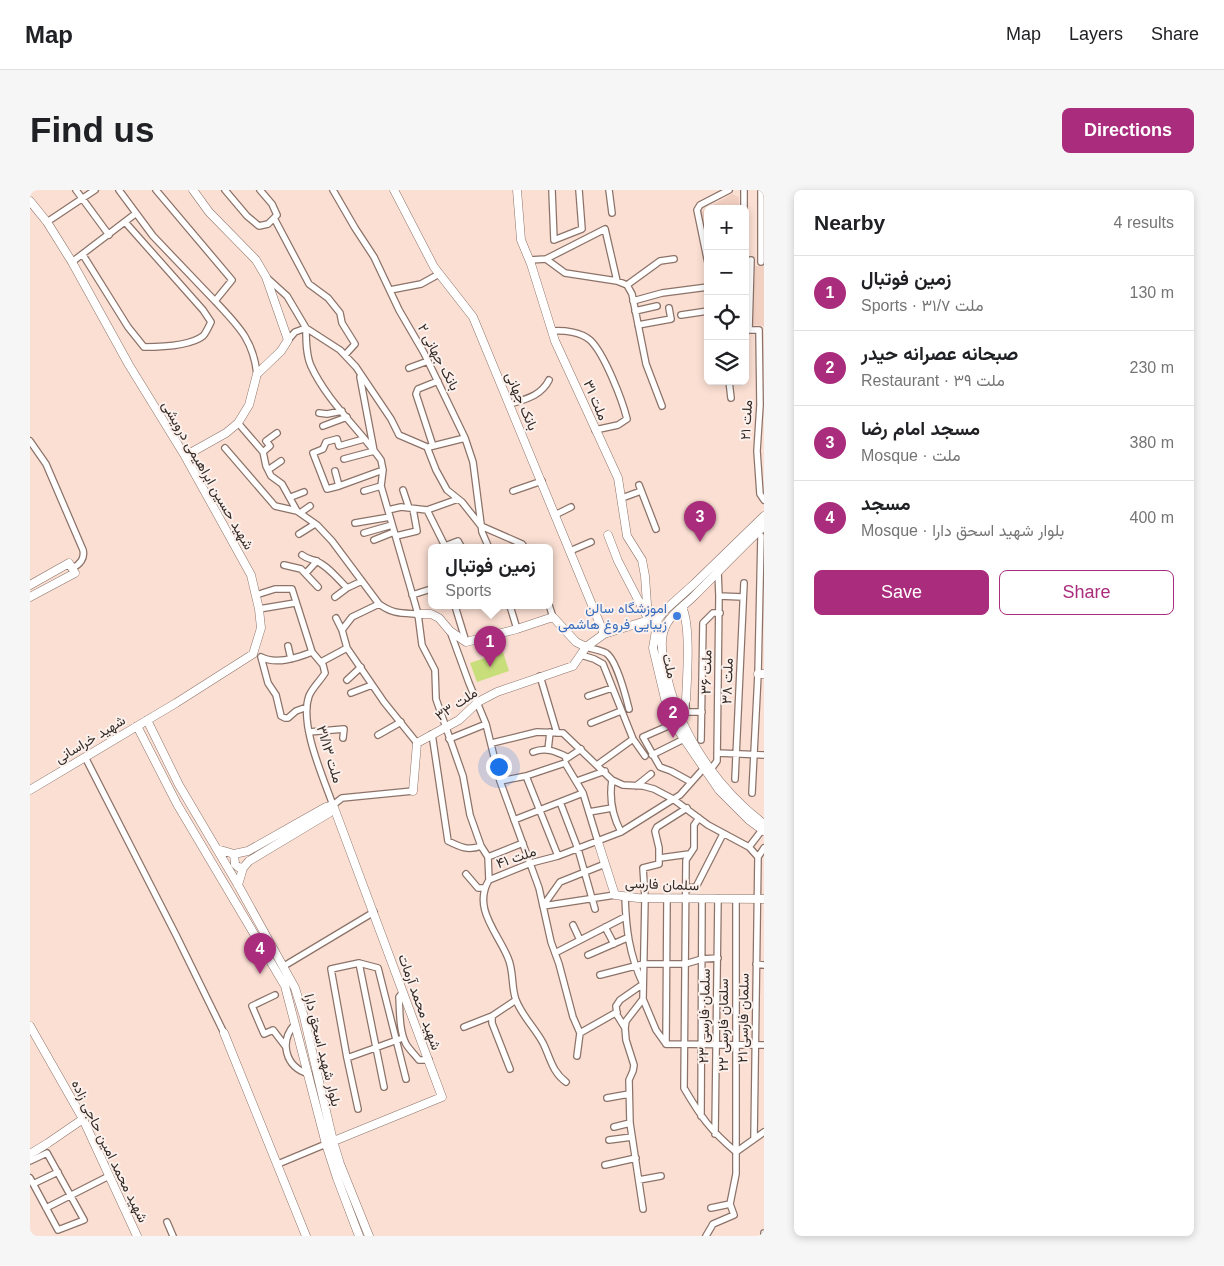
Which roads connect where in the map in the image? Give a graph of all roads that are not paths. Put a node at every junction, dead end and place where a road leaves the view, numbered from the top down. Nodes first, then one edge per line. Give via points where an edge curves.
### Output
1 (76, 190) edge
2 (95, 190) edge
3 (119, 190) edge
4 (156, 190) edge
5 (193, 190) edge
6 (225, 190) edge
7 (260, 190) edge
8 (333, 190) edge
9 (394, 190) edge
10 (517, 190) edge
11 (552, 190) edge
12 (578, 190) edge
13 (609, 190) edge
14 (729, 190) edge
15 (744, 190) edge
16 (761, 190) edge
17 (83, 199) junction
18 (30, 201) edge
19 (744, 205) edge
20 (612, 213) dead end
21 (135, 214) junction
22 (274, 218) junction
23 (47, 222) junction
24 (125, 222) junction
25 (109, 235) junction
26 (706, 250) edge
27 (83, 255) junction
28 (546, 258) junction
29 (674, 259) dead end
30 (749, 259) edge
31 (530, 260) junction
32 (72, 262) junction
33 (762, 262) edge
34 (439, 274) junction
35 (266, 277) junction
36 (617, 282) junction
37 (627, 285) junction
38 (704, 288) edge
39 (390, 290) junction
40 (215, 301) junction
41 (633, 301) junction
42 (656, 306) dead end
43 (670, 308) dead end
44 (635, 311) junction
45 (704, 311) edge
46 (681, 314) dead end
47 (638, 325) junction
48 (306, 328) junction
49 (749, 330) edge
50 (762, 330) edge
51 (552, 331) junction
52 (288, 340) junction
53 (345, 355) junction
54 (428, 361) junction
55 (410, 368) dead end
56 (359, 372) junction
57 (257, 374) junction
58 (549, 380) dead end
59 (438, 381) junction
60 (729, 385) edge
61 (731, 398) dead end
62 (510, 404) junction
63 (762, 405) edge
64 (662, 406) dead end
65 (342, 411) junction
66 (318, 413) dead end
67 (347, 417) junction
68 (238, 422) junction
69 (323, 426) dead end
70 (596, 430) junction
71 (277, 433) dead end
72 (364, 438) junction
73 (465, 438) junction
74 (30, 441) edge
75 (430, 447) junction
76 (225, 448) dead end
77 (374, 450) junction
78 (263, 452) junction
79 (185, 456) junction
80 (344, 459) dead end
81 (281, 461) dead end
82 (268, 470) junction
83 (383, 470) junction
84 (335, 471) dead end
85 (542, 481) junction
86 (339, 486) junction
87 (381, 486) junction
88 (403, 490) dead end
89 (364, 491) dead end
90 (513, 491) dead end
91 (304, 492) dead end
92 (290, 498) junction
93 (622, 498) junction
94 (458, 499) junction
95 (764, 500) edge
96 (310, 506) dead end
97 (571, 507) dead end
98 (411, 508) junction
99 (388, 510) junction
100 (428, 510) junction
101 (299, 512) junction
102 (555, 515) junction
103 (764, 516) edge
104 (390, 517) junction
105 (355, 523) dead end
106 (315, 524) junction
107 (392, 525) junction
108 (481, 526) junction
109 (656, 529) dead end
110 (760, 531) edge
111 (364, 533) dead end
112 (299, 534) dead end
113 (395, 534) junction
114 (608, 535) dead end
115 (374, 540) dead end
116 (591, 542) dead end
117 (444, 544) edge
118 (486, 544) edge
119 (522, 544) edge
120 (570, 551) junction
121 (302, 555) dead end
122 (317, 561) junction
123 (284, 565) dead end
124 (72, 568) junction
125 (718, 571) junction
126 (306, 573) junction
127 (362, 581) junction
128 (744, 583) dead end
129 (30, 585) edge
130 (318, 587) dead end
131 (697, 587) junction
132 (346, 588) junction
133 (428, 590) edge
134 (256, 594) junction
135 (412, 595) junction
136 (719, 596) junction
137 (743, 596) junction
138 (30, 597) edge
139 (335, 597) dead end
140 (295, 603) junction
141 (379, 604) junction
142 (682, 607) junction
143 (259, 608) junction
144 (456, 609) edge
145 (511, 609) edge
146 (550, 609) edge
147 (720, 613) junction
148 (418, 614) junction
149 (553, 617) junction
150 (336, 618) dead end
151 (648, 619) junction
152 (658, 619) junction
153 (517, 629) junction
154 (342, 630) junction
155 (450, 631) junction
156 (604, 634) junction
157 (466, 642) junction
158 (288, 646) dead end
159 (586, 647) junction
160 (347, 648) junction
161 (312, 652) junction
162 (580, 655) junction
163 (291, 659) junction
164 (321, 662) junction
165 (361, 666) junction
166 (761, 674) edge
167 (540, 676) junction
168 (347, 680) dead end
169 (372, 685) junction
170 (612, 688) junction
171 (351, 693) dead end
172 (588, 696) dead end
173 (686, 700) joint
174 (478, 702) junction
175 (307, 707) junction
176 (629, 709) dead end
177 (621, 711) junction
178 (702, 712) junction
179 (146, 720) junction
180 (401, 722) junction
181 (590, 723) dead end
182 (675, 723) junction
183 (486, 724) junction
184 (137, 726) junction
185 (445, 727) junction
186 (309, 732) junction
187 (554, 732) junction
188 (432, 734) junction
189 (378, 735) dead end
190 (343, 738) dead end
191 (633, 738) junction
192 (449, 739) junction
193 (684, 739) junction
194 (701, 740) dead end
195 (417, 743) junction
196 (492, 743) junction
197 (548, 750) junction
198 (581, 750) junction
199 (532, 752) dead end
200 (736, 753) junction
201 (717, 754) junction
202 (753, 754) junction
203 (652, 755) junction
204 (764, 755) edge
205 (645, 756) dead end
206 (84, 757) junction
207 (566, 760) junction
208 (597, 765) junction
209 (708, 769) junction
210 (604, 771) junction
211 (651, 774) dead end
212 (526, 776) junction
213 (612, 780) junction
214 (735, 780) dead end
215 (577, 781) junction
216 (500, 782) junction
217 (691, 782) junction
218 (636, 786) junction
219 (30, 790) edge
220 (413, 792) joint
221 (583, 793) junction
222 (752, 793) dead end
223 (673, 798) junction
224 (560, 802) junction
225 (333, 805) junction
226 (612, 808) junction
227 (687, 808) junction
228 (540, 810) junction
229 (589, 812) junction
230 (699, 818) junction
231 (514, 820) junction
232 (763, 829) edge
233 (622, 832) junction
234 (723, 834) junction
235 (598, 842) junction
236 (523, 843) junction
237 (481, 846) junction
238 (749, 847) junction
239 (764, 848) edge
240 (217, 849) junction
241 (578, 849) junction
242 (236, 854) junction
243 (688, 854) junction
244 (558, 856) junction
245 (758, 856) junction
246 (488, 857) junction
247 (660, 858) junction
248 (531, 863) junction
249 (606, 864) junction
250 (244, 867) junction
251 (583, 872) junction
252 (466, 874) dead end
253 (489, 880) junction
254 (238, 885) junction
255 (484, 888) junction
256 (686, 888) junction
257 (615, 895) junction
258 (625, 896) junction
259 (592, 898) junction
260 (645, 898) junction
261 (667, 898) junction
262 (685, 898) junction
263 (702, 898) junction
264 (718, 898) junction
265 (736, 898) junction
266 (761, 898) edge
267 (543, 906) junction
268 (595, 909) dead end
269 (374, 912) junction
270 (626, 917) junction
271 (573, 924) dead end
272 (605, 927) junction
273 (627, 938) junction
274 (580, 940) junction
275 (614, 944) junction
276 (555, 953) junction
277 (588, 955) dead end
278 (718, 958) junction
279 (702, 959) junction
280 (359, 963) junction
281 (643, 964) junction
282 (667, 964) junction
283 (685, 964) junction
284 (756, 964) junction
285 (764, 964) edge
286 (284, 966) junction
287 (634, 966) junction
288 (600, 975) dead end
289 (643, 984) junction
290 (403, 992) junction
291 (275, 995) dead end
292 (643, 999) junction
293 (516, 1000) junction
294 (617, 1012) junction
295 (492, 1016) junction
296 (295, 1024) junction
297 (30, 1026) edge
298 (464, 1028) dead end
299 (625, 1028) junction
300 (224, 1033) joint
301 (580, 1033) junction
302 (404, 1038) junction
303 (310, 1040) junction
304 (396, 1041) junction
305 (300, 1043) junction
306 (666, 1044) junction
307 (685, 1044) junction
308 (702, 1044) junction
309 (716, 1044) junction
310 (736, 1045) junction
311 (755, 1045) junction
312 (764, 1045) edge
313 (286, 1047) junction
314 (375, 1048) junction
315 (578, 1056) dead end
316 (347, 1058) junction
317 (429, 1060) junction
318 (510, 1069) dead end
319 (308, 1074) junction
320 (406, 1079) dead end
321 (566, 1082) dead end
322 (384, 1087) dead end
323 (629, 1094) junction
324 (607, 1098) dead end
325 (358, 1109) dead end
326 (701, 1117) junction
327 (83, 1119) junction
328 (630, 1123) junction
329 (614, 1127) dead end
330 (764, 1132) edge
331 (715, 1134) junction
332 (632, 1137) junction
333 (754, 1139) junction
334 (609, 1140) dead end
335 (330, 1142) junction
336 (736, 1152) junction
337 (30, 1154) edge
338 (636, 1158) junction
339 (30, 1161) edge
340 (278, 1164) junction
341 (605, 1165) dead end
342 (58, 1172) junction
343 (109, 1176) junction
344 (661, 1176) dead end
345 (639, 1180) junction
346 (32, 1181) edge
347 (71, 1194) junction
348 (730, 1204) junction
349 (46, 1208) junction
350 (711, 1208) dead end
351 (643, 1209) dead end
352 (167, 1222) dead end
353 (138, 1236) edge
354 (174, 1236) edge
355 (306, 1236) edge
356 (359, 1236) edge
357 (369, 1236) edge
358 (706, 1236) edge

1 - 17 street
2 - 17 street
3 - 21 street
4 - 40 street via 232,280
5 - 35 street via 209,212 256,260
6 - 22 street via 258,226 268,224
7 - 22 street via 278,215
8 - 39 street, بانک جهانی ۲
9 - 34 street, بانک جهانی
10 - 31 street, ملت ۳۱ via 521,240
11 - 12 street via 554,240 582,229
13 - 20 street
14 - 26 street via 700,205 697,210
15 - 19 street
16 - 33 street
17 - 23 street
17 - 25 street
18 - 23 street, شهید حسین ابراهیمی درویشی
21 - 24 street
21 - 40 street
22 - 53 street via 310,284 340,313 342,323 355,344
23 - 32 street, شهید حسین ابراهیمی درویشی
24 - 25 street
24 - 27 street via 203,310 211,322 203,336 172,345 144,348
25 - 27 street
27 - 32 street
28 - 31 street
28 - 36 street via 565,273
28 - 36 street via 605,229
29 - 37 street via 660,261
30 - 33 street
31 - 51 street, ملت ۳۱
32 - 79 street, شهید حسین ابراهیمی درویشی via 129,365
34 - 39 street via 421,284
34 - 62 street, بانک جهانی via 473,317
35 - 48 street via 286,296
35 - 52 street
36 - 37 street
37 - 41 street
38 - 41 street
39 - 54 street, بانک جهانی ۲
40 - 57 street via 250,342
41 - 44 street
42 - 44 street
43 - 47 street via 671,319
44 - 47 street
45 - 46 street
47 - 64 street via 646,364
48 - 52 street via 295,332
48 - 53 street
48 - 65 street via 310,364
49 - 50 street, ملت ۲۱
50 - 63 street, ملت ۲۱
51 - 70 street, ملت ۳۱
51 - 70 street via 573,332 590,340 605,362 627,419 618,425
52 - 57 street
53 - 56 street
54 - 55 street
54 - 59 street, بانک جهانی ۲
56 - 75 street via 399,435
56 - 77 street
57 - 68 street via 249,405
58 - 62 street via 536,395
59 - 73 street, بانک جهانی ۲
59 - 75 street via 418,389 416,394
60 - 61 street
62 - 85 street, بانک جهانی
63 - 95 street, ملت ۲۱ via 757,450 760,494
65 - 66 street
65 - 67 street
67 - 69 street
67 - 72 street
68 - 78 street
68 - 79 street via 226,433
70 - 93 street, ملت ۳۱ via 618,478
71 - 78 street via 266,441 270,446
72 - 77 street
72 - 86 street via 339,446 337,439 326,442 323,449 313,453 327,489
73 - 75 street
73 - 108 street, بانک جهانی ۲ via 473,462
74 - 124 street via 46,464 83,550 82,560
75 - 94 street via 436,470 447,490
76 - 101 street via 276,506
77 - 80 street
77 - 83 street
78 - 82 street
79 - 134 street, شهید حسین ابراهیمی درویشی via 251,575
81 - 82 street
82 - 92 street
83 - 86 street
83 - 87 street
84 - 86 street
85 - 90 street
85 - 102 street, بانک جهانی
87 - 89 street
87 - 99 street
88 - 98 street
91 - 92 street
92 - 101 street
93 - 109 street via 640,488
93 - 151 street, ملت ۳۱ via 627,536 642,560
94 - 100 street
94 - 108 street
96 - 101 street
97 - 102 street
98 - 99 street
98 - 100 street
98 - 113 street via 417,531
99 - 104 street
100 - 117 street
101 - 106 street
102 - 120 street, بانک جهانی
103 - 110 street, ملت
104 - 105 street
104 - 107 street
106 - 112 street
106 - 127 street via 348,559
107 - 111 street
107 - 113 street
108 - 118 street, بانک جهانی ۲
108 - 119 street
110 - 125 street, ملت
110 - 131 street, ملت
110 - 166 street
113 - 115 street
113 - 135 street
114 - 151 street
116 - 120 street
120 - 156 street, بانک جهانی
121 - 122 street
122 - 126 street
122 - 132 street
123 - 126 street
124 - 129 street via 69,563
124 - 138 street via 75,573
125 - 131 street, ملت
125 - 136 street, ملت ۳۶
126 - 130 street
127 - 132 street
127 - 141 street
128 - 137 street, ملت ۳۸
131 - 142 street, ملت
131 - 152 street, ملت via 677,598
132 - 139 street
133 - 135 street
134 - 140 street via 292,589
134 - 143 street, شهید حسین ابراهیمی درویشی
135 - 148 street
136 - 137 street
136 - 147 street, ملت ۳۶
137 - 200 street, ملت ۳۸
140 - 143 street
140 - 161 street
141 - 148 street via 395,613
141 - 154 street via 352,617
142 - 173 street via 687,627
142 - 209 street, ملت via 667,622 661,648 674,704
143 - 179 street, شهید حسین ابراهیمی درویشی via 261,628 252,654
144 - 157 street
145 - 153 street
146 - 149 street
147 - 178 street via 713,613 703,623
147 - 201 street, ملت ۳۶
148 - 155 street via 431,614
148 - 185 street via 422,645 435,670 436,699
149 - 153 street
149 - 159 street via 576,642
150 - 154 street
151 - 152 street, ملت ۳۳
151 - 156 street, ملت ۳۳
152 - 182 street, ملت via 653,648 662,691
153 - 157 street
154 - 160 street
155 - 157 street
155 - 174 street
156 - 159 street, ملت ۳۳
158 - 163 street
159 - 162 street, ملت ۳۳
159 - 176 street via 606,653 611,659
160 - 164 street
160 - 165 street
161 - 163 street
161 - 164 street
162 - 167 street, ملت ۳۳ via 573,666
162 - 170 street via 603,664
163 - 175 street via 266,660 261,657 281,716 288,718
164 - 175 street, ملت ۳۱/۱۳ via 325,674 309,696
165 - 168 street
165 - 169 street
166 - 202 street
167 - 174 street, ملت ۳۳
167 - 187 street
169 - 171 street
169 - 180 street
170 - 172 street
170 - 177 street
173 - 178 street via 686,712
174 - 183 street
174 - 185 street, ملت ۳۳ via 459,720
175 - 186 street, ملت ۳۱/۱۳
177 - 181 street
177 - 191 street
178 - 194 street
179 - 184 street, شهید حسین ابراهیمی درویشی
179 - 240 street, بلوار شهید اسحق دارا
180 - 189 street
180 - 195 street
182 - 193 street, ملت
182 - 203 street via 643,737
183 - 192 street
183 - 196 street
184 - 206 street, شهید خراسانی
184 - 296 street, بلوار شهید اسحق دارا via 176,804 285,986
185 - 188 street, ملت ۳۳
185 - 192 street
186 - 190 street via 344,729
186 - 225 street, ملت ۳۱/۱۳
187 - 196 street via 522,735
187 - 197 street
187 - 198 street via 563,733
188 - 195 street, ملت ۳۳
188 - 237 street, ملت ۴۱ via 448,841 472,850
191 - 205 street
191 - 208 street
192 - 237 street via 463,776 470,815
193 - 203 street
193 - 209 street, ملت
195 - 220 street
196 - 216 street
197 - 199 street
197 - 207 street
198 - 207 street
198 - 208 street
200 - 201 street
200 - 202 street
200 - 214 street, ملت ۳۸
201 - 209 street, ملت ۳۶ via 715,766
202 - 204 street
202 - 222 street
203 - 217 street via 660,767
206 - 219 street, شهید خراسانی
206 - 300 street
207 - 212 street
207 - 215 street
208 - 210 street
209 - 217 street, ملت ۴۱
209 - 232 street, ملت
210 - 213 street
210 - 215 street
211 - 218 street
212 - 216 street
212 - 228 street
213 - 218 street
213 - 226 street
215 - 221 street
216 - 231 street
217 - 223 street, ملت ۴۱
218 - 223 street via 654,789
220 - 225 street via 342,798
221 - 224 street
221 - 229 street
223 - 227 street
223 - 233 street, ملت ۴۱
224 - 228 street
224 - 241 street
225 - 242 street via 248,851
225 - 250 street via 329,813
225 - 269 street, شهید محمد آرمات
226 - 229 street
226 - 233 street via 614,820
227 - 230 street
227 - 247 street via 657,827
228 - 231 street
228 - 244 street
229 - 235 street
230 - 234 street
230 - 243 street via 694,825 694,848
231 - 236 street
232 - 238 street
233 - 235 street, ملت ۴۱
234 - 238 street
234 - 256 street via 696,886
235 - 241 street, ملت ۴۱
235 - 249 street, سلمان فارسی
236 - 246 street
236 - 248 street
237 - 246 street, ملت ۴۱
238 - 245 street
239 - 245 street
240 - 242 street
240 - 254 street, بلوار شهید اسحق دارا
241 - 244 street, ملت ۴۱
241 - 251 street
242 - 250 street via 237,862
243 - 247 street
243 - 256 street
244 - 248 street, ملت ۴۱
245 - 266 street, سلمان فارسی ۲۱
246 - 253 street, ملت ۴۱
247 - 260 street via 659,864 643,868
248 - 253 street, ملت ۴۱
248 - 267 street
249 - 251 street
249 - 257 street, سلمان فارسی
250 - 254 street
251 - 259 street
251 - 267 street via 560,882
252 - 255 street via 478,888
253 - 255 street
254 - 286 street, بلوار شهید اسحق دارا
255 - 293 street via 484,909 509,959
256 - 262 street
257 - 258 street, سلمان فارسی
257 - 259 street
258 - 260 street, سلمان فارسی
258 - 270 street
259 - 267 street
259 - 268 street
260 - 261 street, سلمان فارسی
260 - 281 street
261 - 262 street, سلمان فارسی
261 - 282 street
262 - 263 street, سلمان فارسی
262 - 283 street
263 - 264 street, سلمان فارسی
263 - 279 street
264 - 265 street, سلمان فارسی
264 - 278 street, سلمان فارسی ۲۳
265 - 266 street, سلمان فارسی
265 - 310 street, سلمان فارسی ۲۲
266 - 284 street, سلمان فارسی ۲۱
267 - 276 street
269 - 286 street
269 - 290 street, شهید محمد آرمات
270 - 272 street
270 - 273 street
271 - 274 street
272 - 274 street
272 - 275 street
273 - 275 street
273 - 287 street
274 - 276 street
275 - 277 street
276 - 301 street
278 - 279 street
278 - 309 street, سلمان فارسی ۲۳
279 - 283 street
279 - 308 street
280 - 304 street via 378,968
280 - 314 street
280 - 316 street via 331,969
281 - 282 street
281 - 287 street
281 - 289 street
282 - 283 street
282 - 306 street
283 - 307 street
284 - 285 street
284 - 311 street, سلمان فارسی ۲۱
286 - 303 street, بلوار شهید اسحق دارا via 295,988
287 - 288 street
287 - 289 street
289 - 292 street
289 - 294 street via 620,1000
290 - 302 street via 399,997
290 - 317 street, شهید محمد آرمات
291 - 313 street via 252,1006 264,1034 273,1030
292 - 299 street
292 - 306 street via 656,1030
293 - 295 street
293 - 321 street via 554,1069
294 - 299 street
294 - 301 street
295 - 298 street
295 - 318 street
296 - 305 street, بلوار شهید اسحق دارا
296 - 313 street via 288,1034
297 - 327 street, شهید محمد امین حاجی زاده
299 - 323 street via 634,1065 628,1080
300 - 340 street
301 - 315 street
302 - 304 street
302 - 317 street via 419,1060
303 - 305 street
303 - 335 street, بلوار شهید اسحق دارا
304 - 314 street
304 - 320 street
305 - 319 street, بلوار شهید اسحق دارا
306 - 307 street
307 - 308 street
307 - 326 street via 684,1088
308 - 309 street
308 - 326 street
309 - 310 street
309 - 331 street, سلمان فارسی ۲۳
310 - 311 street
310 - 336 street, سلمان فارسی ۲۲
311 - 312 street
311 - 333 street, سلمان فارسی ۲۱
313 - 319 street via 292,1065
314 - 316 street
314 - 322 street
316 - 325 street
317 - 335 street, شهید محمد آرمات via 442,1097
319 - 335 street, بلوار شهید اسحق دارا
323 - 324 street
323 - 328 street
326 - 331 street
327 - 337 street
327 - 343 street, شهید محمد امین حاجی زاده
328 - 329 street
328 - 332 street
330 - 333 street
331 - 336 street
332 - 334 street
332 - 338 street
333 - 336 street
335 - 340 street
335 - 356 street, بلوار شهید اسحق دارا via 336,1178
335 - 357 street, بلوار شهید اسحق دارا
336 - 348 street, سلمان فارسی ۲۲ via 736,1174
338 - 341 street
338 - 345 street
339 - 342 street via 47,1153
340 - 355 street
342 - 346 street
342 - 347 street
343 - 347 street
343 - 353 street, شهید محمد امین حاجی زاده
344 - 345 street
345 - 351 street
346 - 349 street
347 - 349 street
347 - 349 street via 84,1220 58,1230
348 - 350 street
348 - 358 street via 734,1215 713,1224
352 - 354 street

